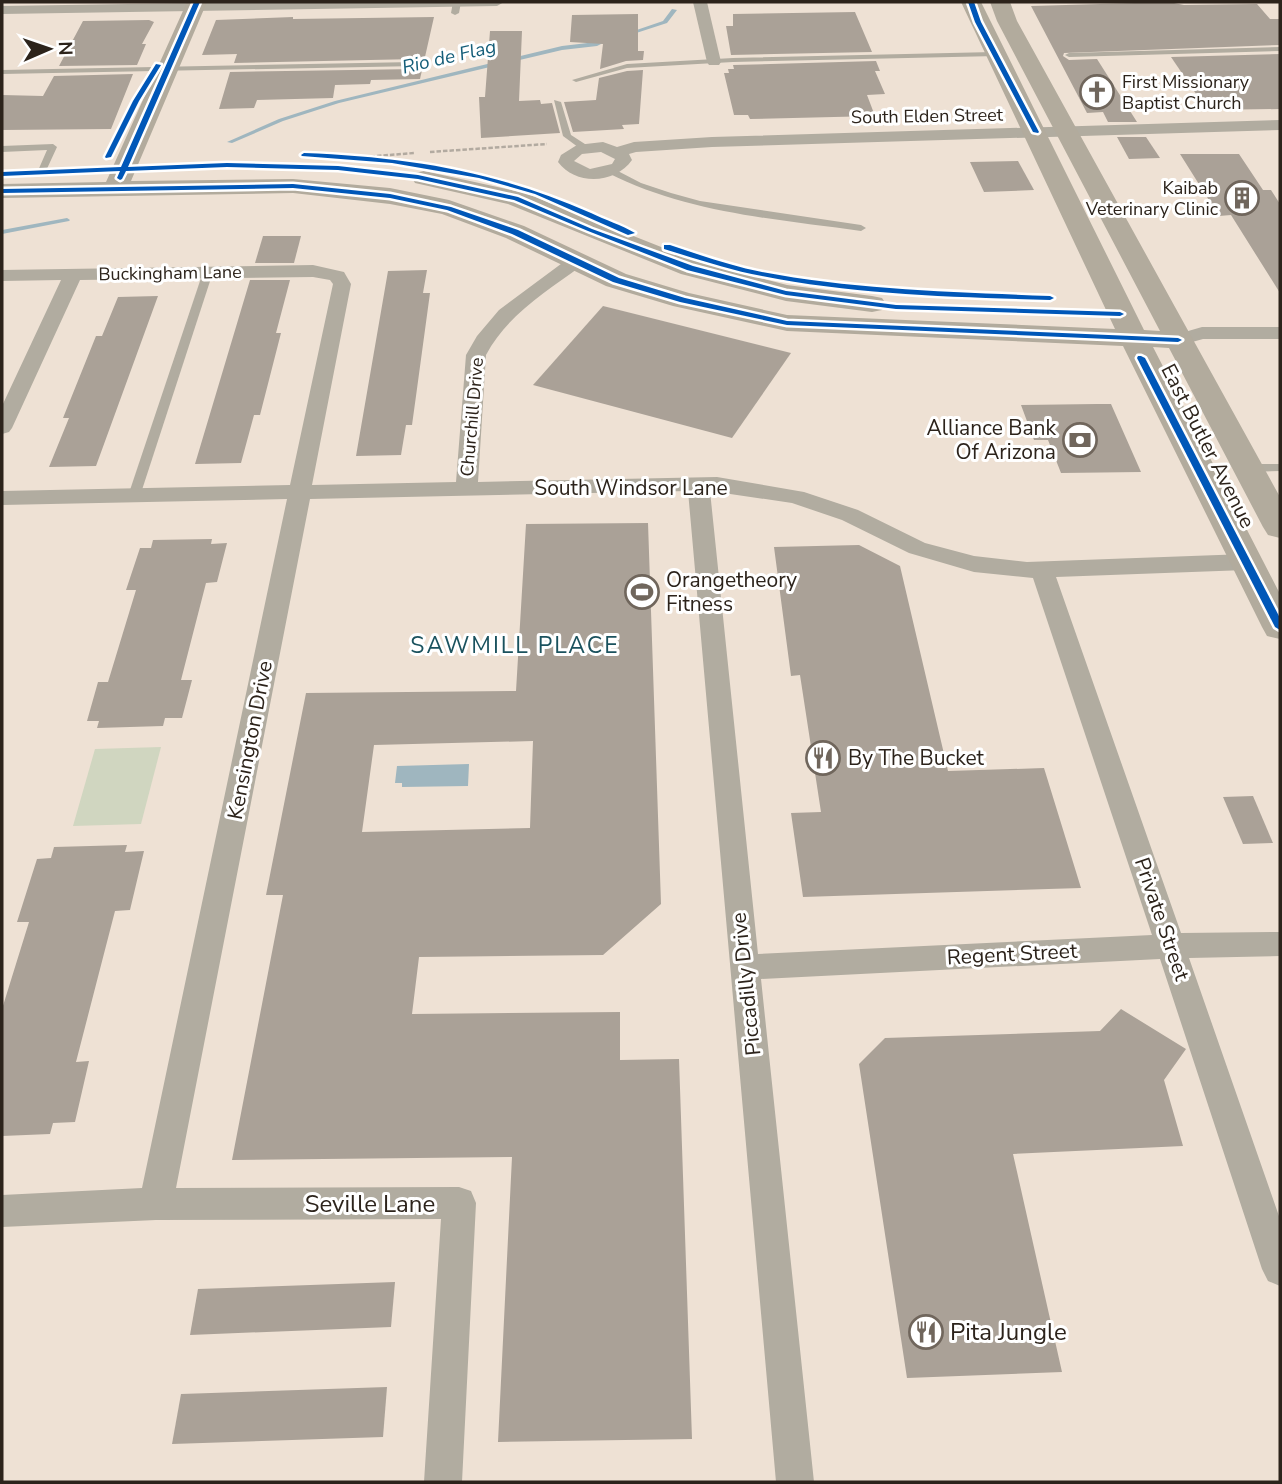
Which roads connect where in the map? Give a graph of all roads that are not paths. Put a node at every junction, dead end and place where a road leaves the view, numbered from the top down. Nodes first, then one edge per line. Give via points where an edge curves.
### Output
1 (497, 2) edge
2 (700, 2) edge
3 (971, 2) edge
4 (1000, 2) edge
5 (195, 4) edge
6 (456, 8) edge
7 (2, 10) edge
8 (1280, 49) edge
9 (995, 54) junction
10 (1069, 55) dead end
11 (714, 62) junction
12 (414, 64) dead end
13 (167, 69) junction
14 (2, 72) edge
15 (576, 80) dead end
16 (557, 102) dead end
17 (1280, 125) edge
18 (1066, 131) junction
19 (1035, 132) junction
20 (585, 148) junction
21 (2, 149) edge
22 (618, 152) junction
23 (611, 172) junction
24 (41, 173) junction
25 (2, 174) edge
26 (120, 179) junction
27 (2, 191) edge
28 (861, 228) dead end
29 (575, 262) junction
30 (208, 272) junction
31 (73, 274) junction
32 (2, 275) edge
33 (337, 276) joint
34 (786, 293) junction
35 (1126, 326) junction
36 (1181, 330) junction
37 (1280, 334) edge
38 (2, 428) edge
39 (1280, 467) edge
40 (1248, 468) junction
41 (698, 485) junction
42 (466, 490) junction
43 (299, 493) junction
44 (134, 496) junction
45 (2, 498) edge
46 (1280, 527) edge
47 (1246, 562) junction
48 (1042, 569) junction
49 (1280, 627) edge
50 (1280, 944) edge
51 (1172, 946) junction
52 (744, 967) junction
53 (156, 1204) junction
54 (2, 1211) edge
55 (1280, 1269) edge
56 (443, 1482) edge
57 (795, 1482) edge

1 - 6 street
2 - 11 street
3 - 9 main road, East Butler Avenue
4 - 18 main road, East Butler Avenue
5 - 6 street
5 - 7 street
5 - 13 main road
8 - 10 lane
9 - 11 lane
9 - 19 main road, East Butler Avenue
11 - 15 lane via 627,66
12 - 13 lane
13 - 14 lane
13 - 26 main road
16 - 20 lane via 567,136
17 - 18 street, South Elden Street
18 - 19 street, South Elden Street
18 - 36 main road, East Butler Avenue
19 - 22 street, South Elden Street via 712,142
19 - 35 main road, East Butler Avenue
20 - 22 street
20 - 23 street via 567,158 569,167 583,173
21 - 24 lane via 53,147
22 - 23 street via 624,160
23 - 28 lane via 644,190 699,204
24 - 25 main road
24 - 26 main road
26 - 27 main road
26 - 29 main road via 293,186 390,196 449,208 515,232
26 - 34 main road via 227,165 338,168 418,177 516,198 690,268
29 - 34 main road via 596,257 621,259 727,290
29 - 35 main road via 683,300 787,323
29 - 42 street, Churchill Drive via 494,324 481,343 476,355
30 - 31 street, Buckingham Lane
30 - 33 street, Buckingham Lane via 313,271
30 - 44 lane
31 - 32 street, Buckingham Lane
31 - 38 street
33 - 43 street, Kensington Drive via 342,284
34 - 35 main road
35 - 36 main road
35 - 47 main road, East Butler Avenue
36 - 37 street
36 - 40 main road, East Butler Avenue
39 - 40 lane
40 - 46 main road, East Butler Avenue
41 - 42 street, South Windsor Lane
41 - 48 street, South Windsor Lane via 796,497 850,514 917,548 974,564
41 - 52 street, Piccadilly Drive
42 - 43 street, South Windsor Lane
43 - 44 street, South Windsor Lane
43 - 53 street, Kensington Drive
44 - 45 street, South Windsor Lane
47 - 48 street, South Windsor Lane
47 - 49 main road, East Butler Avenue
48 - 51 street, Private Street
50 - 51 street, Regent Street
51 - 52 street, Regent Street
51 - 55 street, Private Street
52 - 57 street, Piccadilly Drive
53 - 54 street, Seville Lane
53 - 56 street, Seville Lane via 459,1203

